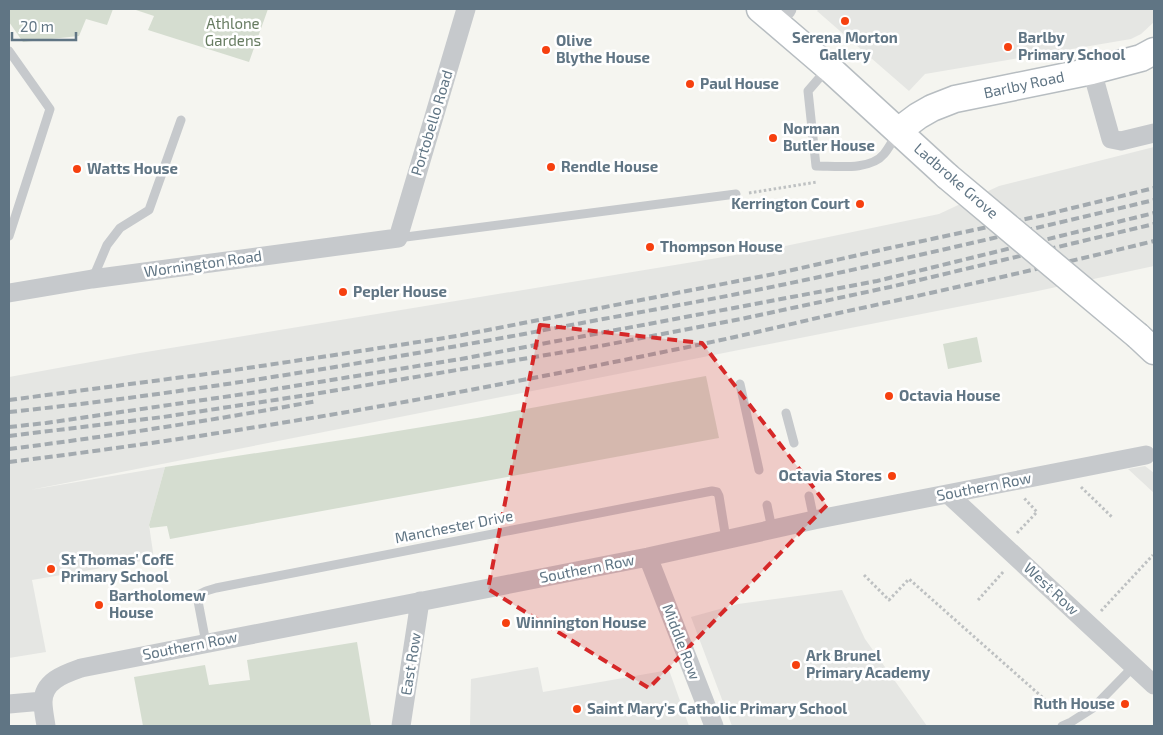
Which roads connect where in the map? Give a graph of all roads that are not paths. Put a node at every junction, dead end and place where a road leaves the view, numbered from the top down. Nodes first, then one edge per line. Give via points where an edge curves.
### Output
1 (466, 9) edge
2 (774, 13) edge
3 (9, 51) edge
4 (1154, 51) edge
5 (829, 68) junction
6 (1092, 71) junction
7 (181, 120) dead end
8 (898, 131) junction
9 (1154, 133) edge
10 (736, 194) road end
11 (9, 236) edge
12 (398, 238) junction
13 (92, 279) junction
14 (9, 294) edge
15 (1154, 350) edge
16 (740, 384) dead end
17 (786, 413) dead end
18 (794, 443) dead end
19 (1150, 458) edge
20 (759, 470) dead end
21 (948, 494) junction
22 (809, 496) dead end
23 (767, 505) dead end
24 (814, 520) junction
25 (772, 529) junction
26 (726, 539) junction
27 (648, 557) junction
28 (420, 601) junction
29 (206, 643) junction
30 (1134, 666) junction
31 (1154, 685) edge
32 (43, 701) junction
33 (9, 704) edge
34 (46, 726) edge
35 (401, 726) edge
36 (714, 726) edge
37 (1062, 726) edge

1 - 12 street, Portobello Road
2 - 5 main road, Ladbroke Grove
3 - 11 lane via 50,109
4 - 6 main road, Barlby Road via 1141,58
5 - 8 main road, Ladbroke Grove
5 - 8 lane via 808,91 816,166 862,166 884,154
6 - 8 main road, Barlby Road via 955,100 932,108
6 - 9 street via 1111,139 1121,141
7 - 13 lane via 149,210 120,228 107,245
8 - 15 main road, Ladbroke Grove, bridge
10 - 12 lane
12 - 13 street, Wornington Road
13 - 14 street, Wornington Road
16 - 20 lane
17 - 18 lane
19 - 21 street, Southern Row
21 - 24 street, Southern Row
21 - 30 street, West Row
22 - 24 lane
23 - 25 lane
24 - 25 street, Southern Row
25 - 26 street, Southern Row
26 - 27 street, Southern Row
26 - 29 lane, Manchester Drive via 719,496 712,491 236,584 200,594 198,601
27 - 28 street, Southern Row
27 - 36 street, Middle Row
28 - 29 street, Southern Row
28 - 35 street, East Row
29 - 32 street, Southern Row via 74,670 60,675 47,687
30 - 31 street, West Row
30 - 37 lane via 1093,708
32 - 33 street
32 - 34 street

